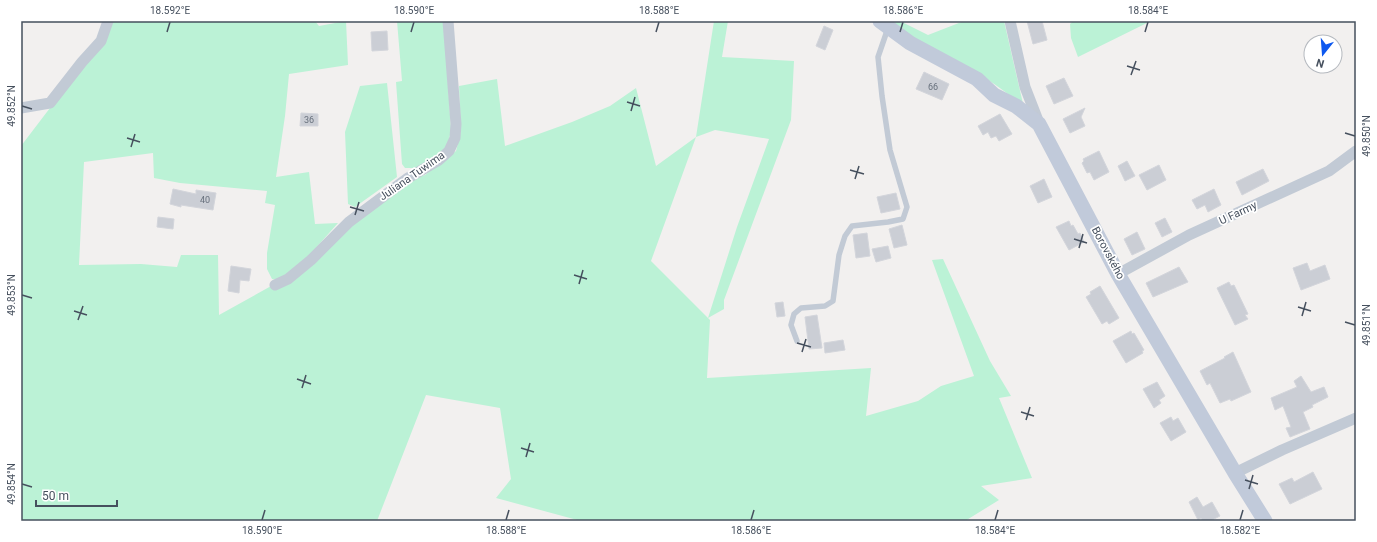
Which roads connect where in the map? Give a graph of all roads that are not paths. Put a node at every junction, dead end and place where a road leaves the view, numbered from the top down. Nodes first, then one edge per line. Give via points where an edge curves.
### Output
1 (108, 21) edge
2 (448, 21) edge
3 (1010, 21) edge
4 (884, 24) edge
5 (1028, 96) junction
6 (1016, 106) junction
7 (21, 108) edge
8 (1039, 124) junction
9 (1356, 151) edge
10 (1118, 274) junction
11 (275, 285) dead end
12 (797, 341) dead end
13 (1356, 418) edge
14 (1235, 473) junction
15 (1265, 521) edge

1 - 7 street via 101,41 50,103
2 - 11 street, Juliana Tuwima via 456,124 455,138 449,151 349,222 311,260 288,279
3 - 5 street, Borovského
4 - 6 main road via 910,43 977,79 994,95
4 - 12 lane via 878,57 882,96 890,150 908,207 903,218 852,226 844,236 839,255 833,301 825,306 800,308 794,314 792,325
5 - 6 street
5 - 8 street, Borovského
6 - 8 main road
8 - 10 main road, Borovského
9 - 10 street, U Farmy via 1329,172 1189,236
10 - 14 main road, Borovského
13 - 14 street
14 - 15 main road, Borovského

